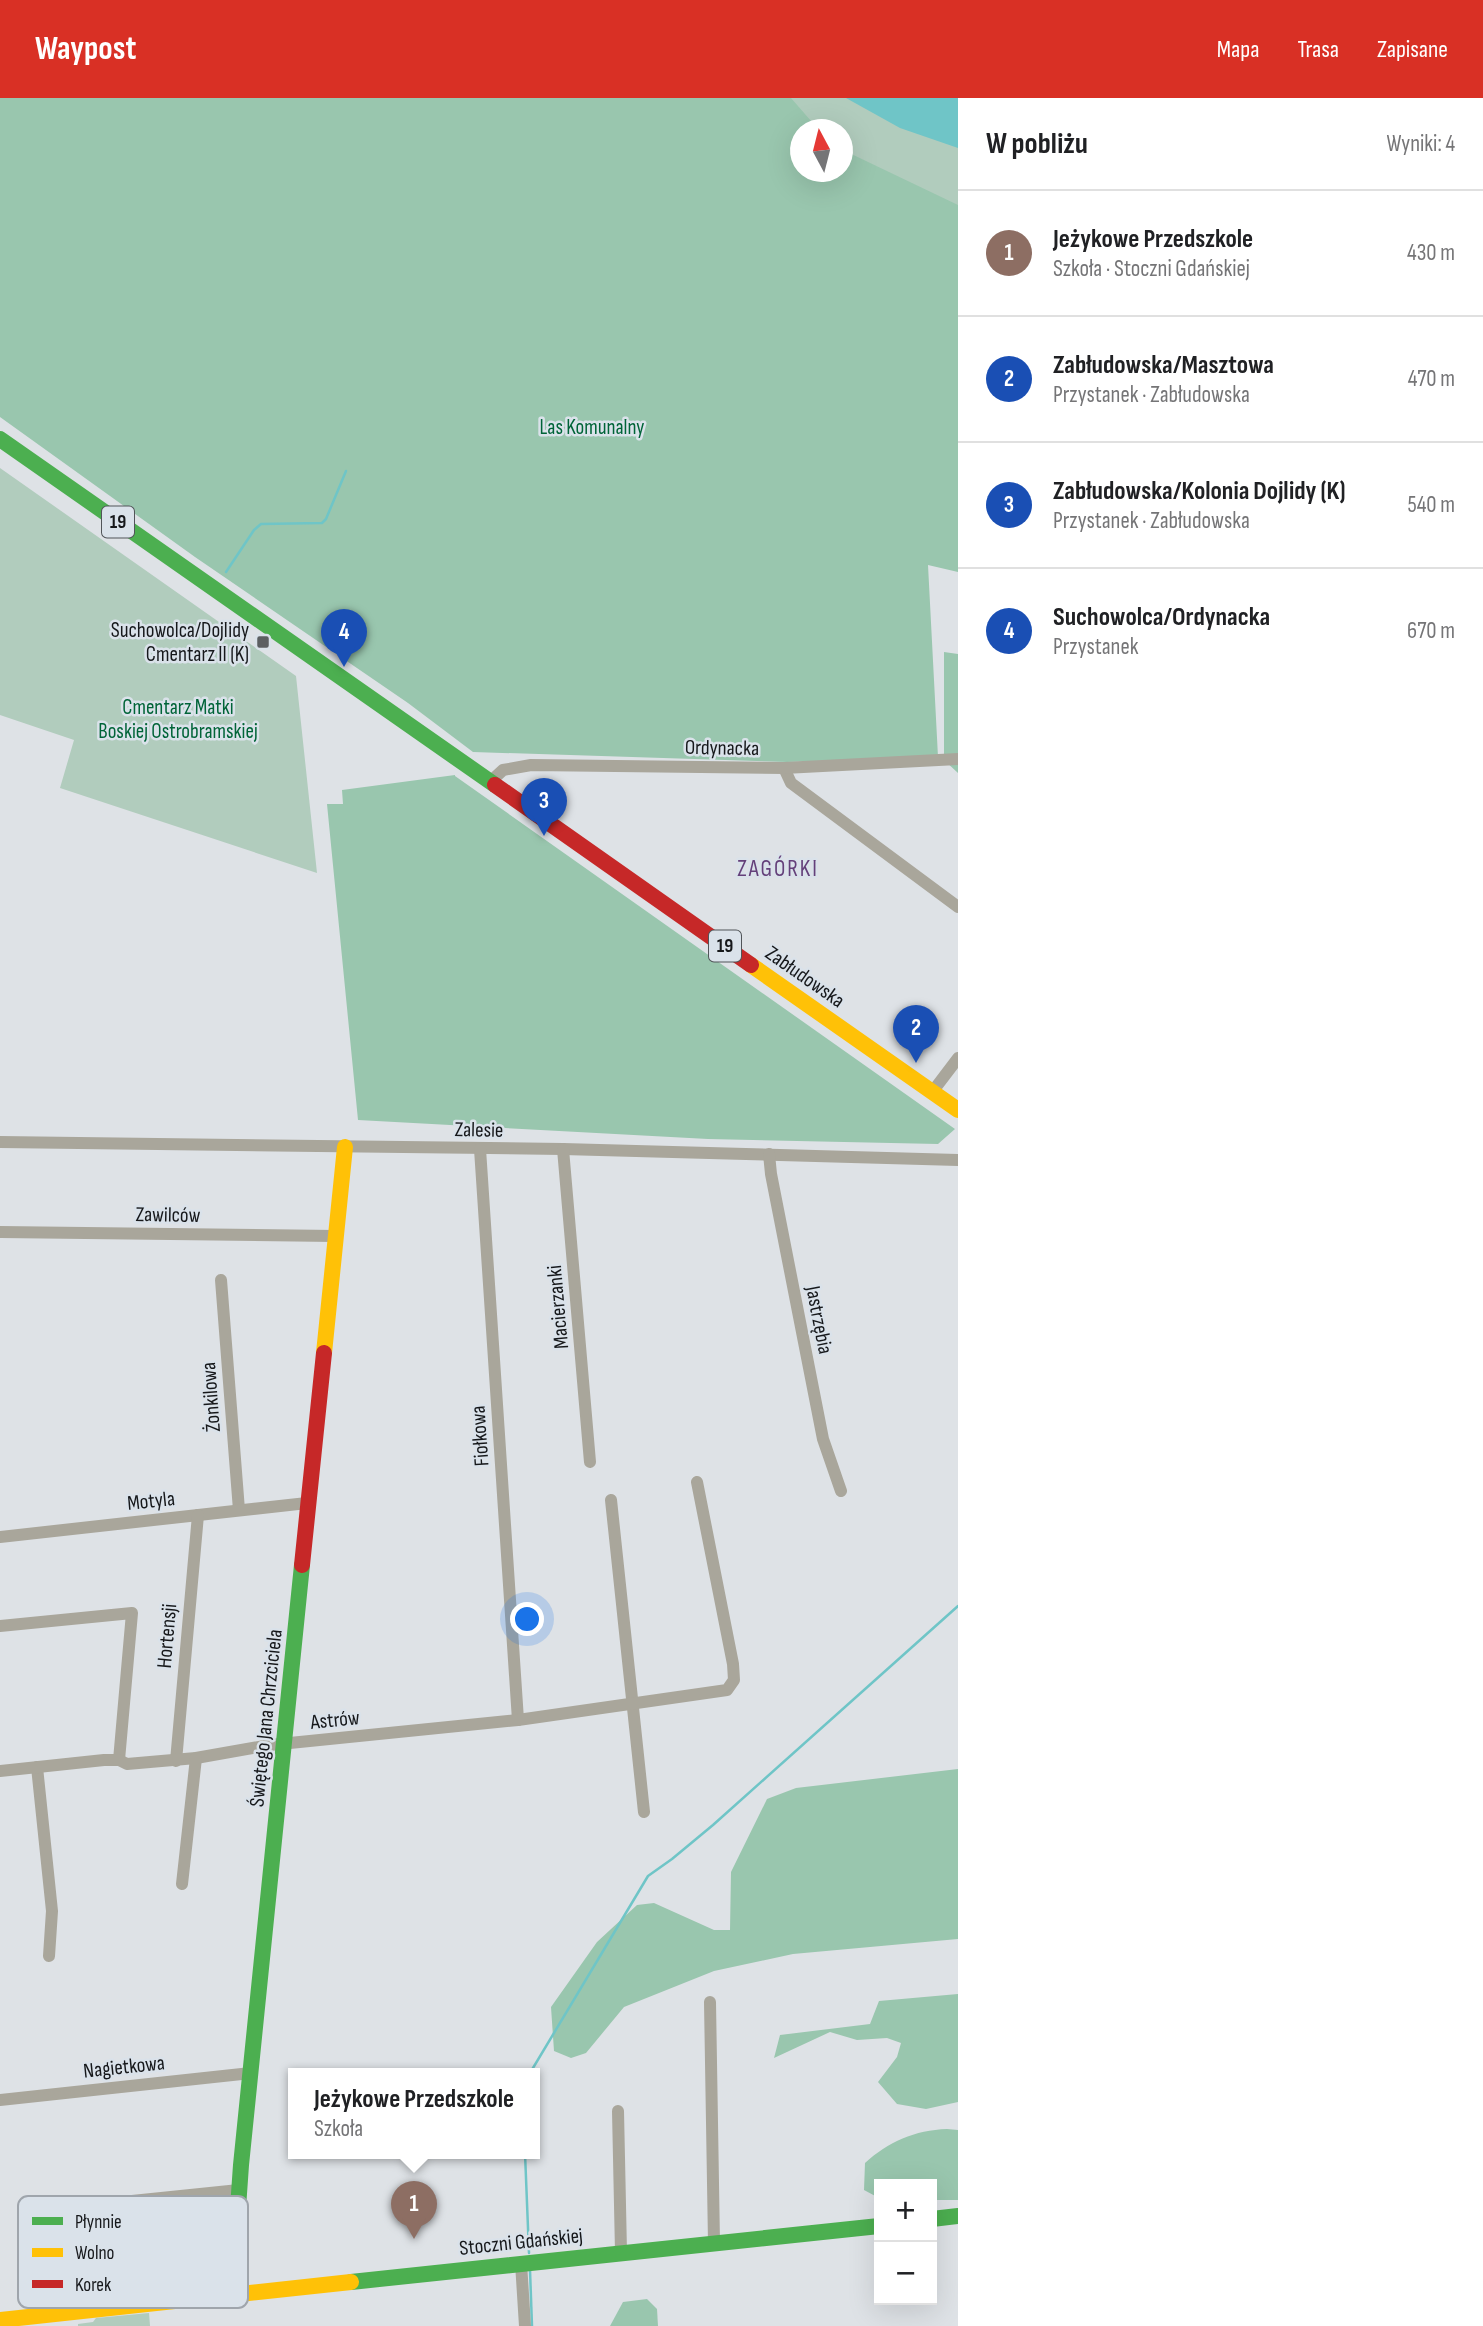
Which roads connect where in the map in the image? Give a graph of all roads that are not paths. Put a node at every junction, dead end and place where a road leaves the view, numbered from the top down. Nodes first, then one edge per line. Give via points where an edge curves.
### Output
1 (0, 439) edge
2 (958, 758) edge
3 (785, 768) junction
4 (491, 782) junction
5 (958, 906) edge
6 (958, 1058) edge
7 (933, 1091) junction
8 (958, 1110) edge
9 (0, 1142) edge
10 (345, 1147) junction
11 (480, 1149) junction
12 (563, 1149) junction
13 (769, 1154) junction
14 (958, 1160) edge
15 (0, 1232) edge
16 (335, 1236) junction
17 (222, 1280) dead end
18 (590, 1462) dead end
19 (697, 1482) dead end
20 (841, 1491) dead end
21 (611, 1500) dead end
22 (307, 1503) junction
23 (239, 1510) junction
24 (198, 1515) junction
25 (0, 1537) edge
26 (0, 1626) edge
27 (632, 1702) junction
28 (518, 1720) junction
29 (285, 1744) junction
30 (196, 1758) junction
31 (119, 1760) junction
32 (176, 1760) junction
33 (37, 1767) junction
34 (0, 1771) edge
35 (644, 1812) dead end
36 (183, 1884) dead end
37 (49, 1956) dead end
38 (710, 2002) dead end
39 (251, 2073) junction
40 (0, 2100) edge
41 (618, 2111) dead end
42 (239, 2190) junction
43 (181, 2196) edge
44 (239, 2196) edge
45 (958, 2216) edge
46 (937, 2219) edge
47 (874, 2226) edge
48 (714, 2243) junction
49 (621, 2252) junction
50 (521, 2263) junction
51 (248, 2292) edge
52 (107, 2308) edge
53 (0, 2320) edge
54 (525, 2326) edge

1 - 4 main road, 19
2 - 3 street, Ordynacka
3 - 4 street, Ordynacka via 531,765 503,770
3 - 5 street via 791,783
4 - 7 main road, Zabłudowska / 19
6 - 7 street
7 - 8 main road, Zabłudowska / 19
9 - 10 street, Zalesie
10 - 11 street, Zalesie
10 - 16 main road, Świętego Jana Chrzciciela
11 - 12 street, Zalesie
11 - 28 street, Fiołkowa
12 - 13 street, Zalesie
12 - 18 street, Macierzanki
13 - 14 street, Zalesie
13 - 20 street, Jastrzębia via 823,1439
15 - 16 street, Zawilców
16 - 22 main road, Świętego Jana Chrzciciela
17 - 23 street, Żonkilowa
19 - 27 street, Astrów via 734,1680 727,1690
21 - 27 street
22 - 23 street, Motyla
22 - 29 main road, Świętego Jana Chrzciciela
23 - 24 street, Motyla
24 - 25 street, Motyla
24 - 32 street, Hortensji
26 - 31 street via 132,1613
27 - 28 street, Astrów
27 - 35 street
28 - 29 street, Astrów
29 - 30 street, Astrów
29 - 39 main road, Świętego Jana Chrzciciela
30 - 32 street, Astrów
30 - 36 street
31 - 32 street, Astrów
31 - 33 street, Astrów
33 - 34 street, Astrów
33 - 37 street via 52,1911
38 - 48 street
39 - 40 street, Nagietkowa
39 - 42 main road, Świętego Jana Chrzciciela
41 - 49 street
42 - 43 street
42 - 44 main road, Świętego Jana Chrzciciela
45 - 46 main road
47 - 48 main road, Stoczni Gdańskiej
48 - 49 main road, Stoczni Gdańskiej
49 - 50 main road, Stoczni Gdańskiej
50 - 51 main road, Stoczni Gdańskiej
50 - 54 street
52 - 53 main road, Stoczni Gdańskiej

